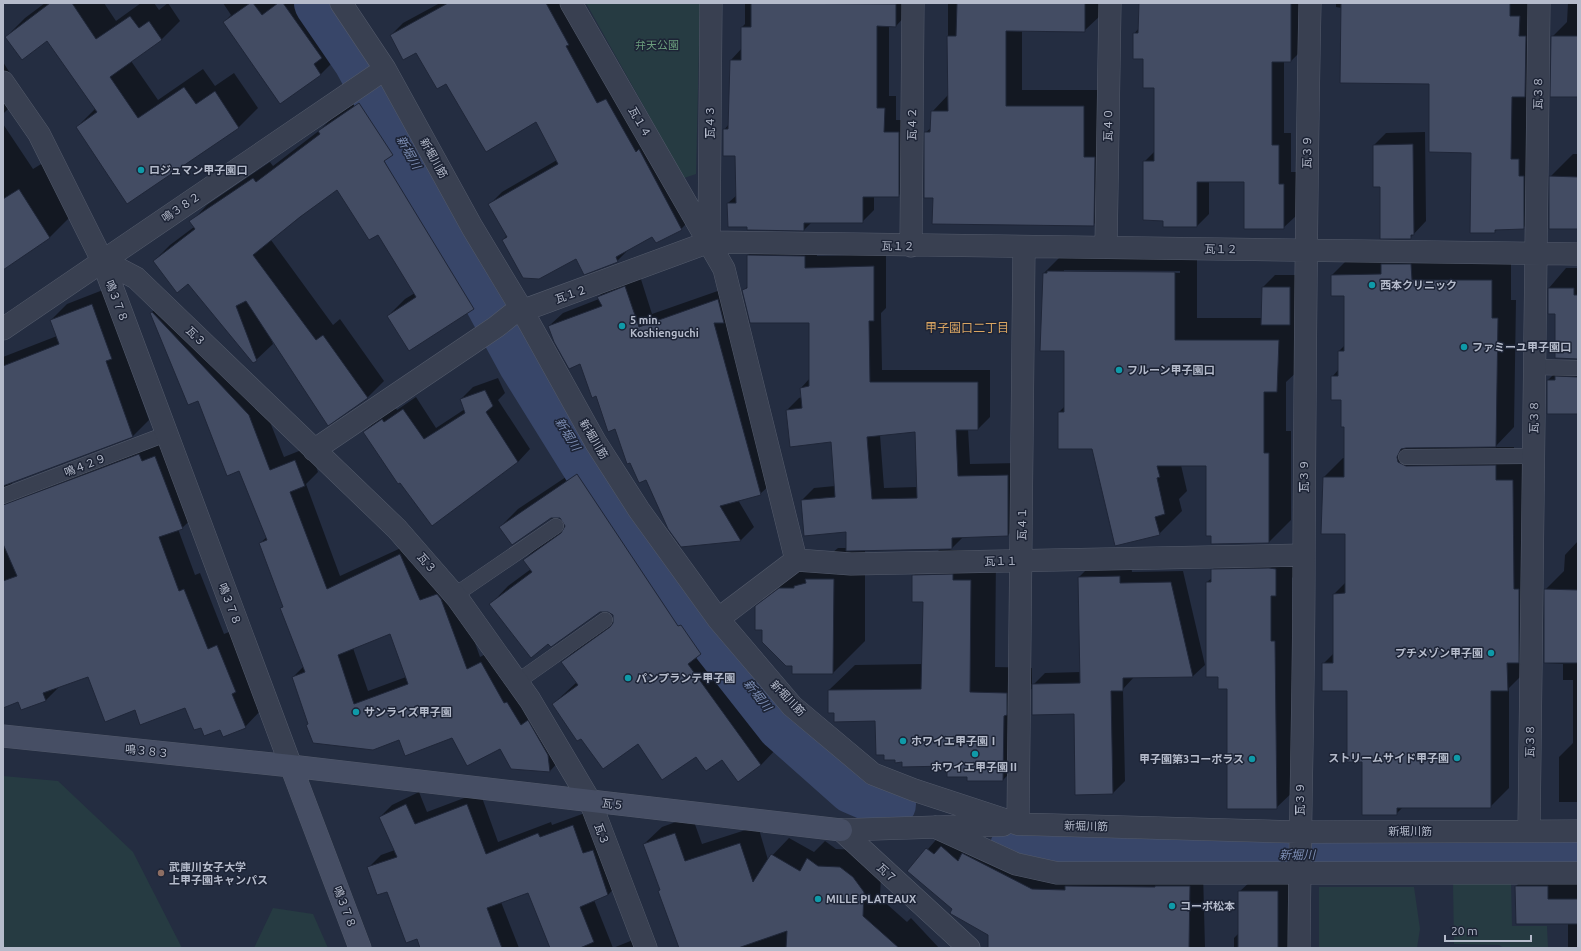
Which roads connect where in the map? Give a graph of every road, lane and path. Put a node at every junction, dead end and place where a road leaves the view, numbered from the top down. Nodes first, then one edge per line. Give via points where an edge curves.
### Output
1 (341, 3) edge
2 (572, 3) edge
3 (711, 3) edge
4 (913, 3) edge
5 (1110, 3) edge
6 (1310, 3) edge
7 (1539, 3) edge
8 (373, 77) junction
9 (3, 82) edge
10 (709, 242) junction
11 (911, 246) junction
12 (1024, 247) junction
13 (1106, 247) junction
14 (1305, 250) junction
15 (1536, 254) junction
16 (1578, 254) edge
17 (102, 260) junction
18 (510, 317) junction
19 (3, 329) edge
20 (1534, 367) junction
21 (1578, 368) edge
22 (166, 434) junction
23 (314, 450) junction
24 (1534, 456) junction
25 (1406, 457) dead end
26 (3, 496) edge
27 (556, 526) dead end
28 (1304, 555) junction
29 (796, 560) junction
30 (1021, 560) junction
31 (455, 595) junction
32 (718, 619) junction
33 (605, 620) dead end
34 (517, 682) junction
35 (3, 736) edge
36 (291, 766) junction
37 (590, 801) junction
38 (1018, 824) junction
39 (935, 827) junction
40 (841, 830) junction
41 (1529, 831) junction
42 (1578, 831) edge
43 (1299, 854) junction
44 (1578, 873) edge
45 (360, 948) edge
46 (646, 948) edge
47 (969, 948) edge
48 (1299, 948) edge

1 - 8 street, 新堀川筋
2 - 10 street, 瓦１４
3 - 10 street, 瓦４３
4 - 11 street, 瓦４２
5 - 13 street, 瓦４０
6 - 14 street, 瓦３９
7 - 15 street, 瓦３８
8 - 17 street, 鳴３８２
8 - 18 street, 新堀川筋 via 472,227
9 - 17 street, 鳴３７８ via 39,134
10 - 11 street, 瓦１２
10 - 18 street, 瓦１２
10 - 29 street, 瓦１４ via 724,269
11 - 12 street, 瓦１２
12 - 13 street, 瓦１２
12 - 30 street, 瓦４１
13 - 14 street, 瓦１２
14 - 15 street, 瓦１２
14 - 28 street, 瓦３９
15 - 16 street, 瓦１２
15 - 20 street, 瓦３８
17 - 19 street, 鳴３８２
17 - 22 street, 鳴３７８
17 - 23 street, 瓦３ via 136,278
18 - 23 street, 瓦１２
18 - 32 street, 新堀川筋 via 639,510
20 - 21 lane
20 - 24 street, 瓦３８
22 - 26 lane, 鳴４２９
22 - 36 street, 鳴３７８
23 - 31 street, 瓦３ via 397,529
24 - 25 lane
24 - 41 street, 瓦３８
27 - 31 lane
28 - 30 street, 瓦１１
28 - 43 street, 瓦３９
29 - 30 street, 瓦１１ via 851,564
29 - 32 street
30 - 38 street, 瓦４１
31 - 34 street, 瓦３
32 - 38 street, 新堀川筋 via 792,706 873,774
33 - 34 lane
34 - 37 street, 瓦３
35 - 36 street, 鳴３８３
36 - 37 street, 瓦５
36 - 45 street, 鳴３７８
37 - 40 street, 瓦５
37 - 46 street, 瓦３
38 - 39 street, 瓦５
38 - 43 street, 新堀川筋
39 - 40 street, 瓦５
39 - 43 street via 1016,864 1057,873
40 - 47 street, 瓦７
41 - 42 street, 新堀川筋
41 - 43 street, 新堀川筋
43 - 44 street
43 - 48 street, 瓦３９

